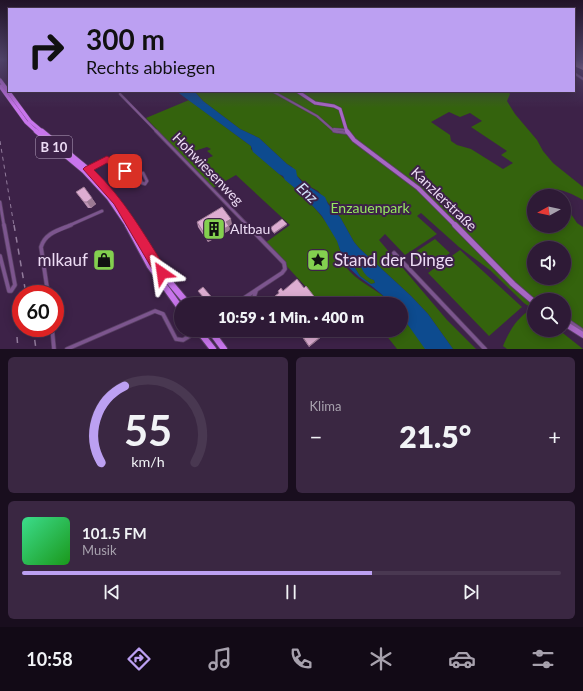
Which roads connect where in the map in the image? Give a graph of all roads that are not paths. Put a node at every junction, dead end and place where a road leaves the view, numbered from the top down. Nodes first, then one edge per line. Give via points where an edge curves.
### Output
1 (0, 80) edge
2 (0, 86) edge
3 (8, 88) edge
4 (11, 92) edge
5 (274, 92) edge
6 (298, 92) edge
7 (120, 94) dead end
8 (347, 131) junction
9 (88, 169) junction
10 (143, 173) dead end
11 (0, 202) edge
12 (102, 211) dead end
13 (394, 253) dead end
14 (0, 256) edge
15 (152, 264) junction
16 (47, 285) edge
17 (256, 290) junction
18 (527, 296) edge
19 (181, 297) edge
20 (246, 297) edge
21 (254, 297) edge
22 (174, 298) edge
23 (571, 323) edge
24 (571, 327) edge
25 (583, 331) edge
26 (583, 335) edge
27 (53, 337) edge
28 (174, 337) edge
29 (174, 337) edge
30 (189, 337) edge
31 (204, 337) edge
32 (215, 337) edge
33 (54, 349) edge
34 (67, 349) edge
35 (213, 349) edge
36 (224, 349) edge
37 (486, 349) edge

1 - 3 main road, B 10
2 - 15 main road, B 10 via 26,122 84,171 106,194
4 - 9 main road, B 10 via 30,121
5 - 8 street, Kanzlerstraße via 317,116 334,131
6 - 8 main road via 315,103 340,109
7 - 17 street, Hohwiesenweg via 284,263 282,273
8 - 18 main road, Kanzlerstraße via 418,188
9 - 10 street via 107,159 125,171 135,170 145,184 147,181
9 - 15 main road, B 10 via 118,202
11 - 14 street via 14,290 9,291
12 - 16 street via 54,232 43,240 41,247
13 - 37 street
15 - 19 main road, B 10
15 - 22 main road, B 10
17 - 20 street, Hohwiesenweg
17 - 21 street, Hohwiesenweg
23 - 25 street
24 - 26 main road
27 - 33 street
28 - 34 street via 164,315 160,311 155,311
29 - 30 street via 184,340
31 - 35 main road
32 - 36 main road

